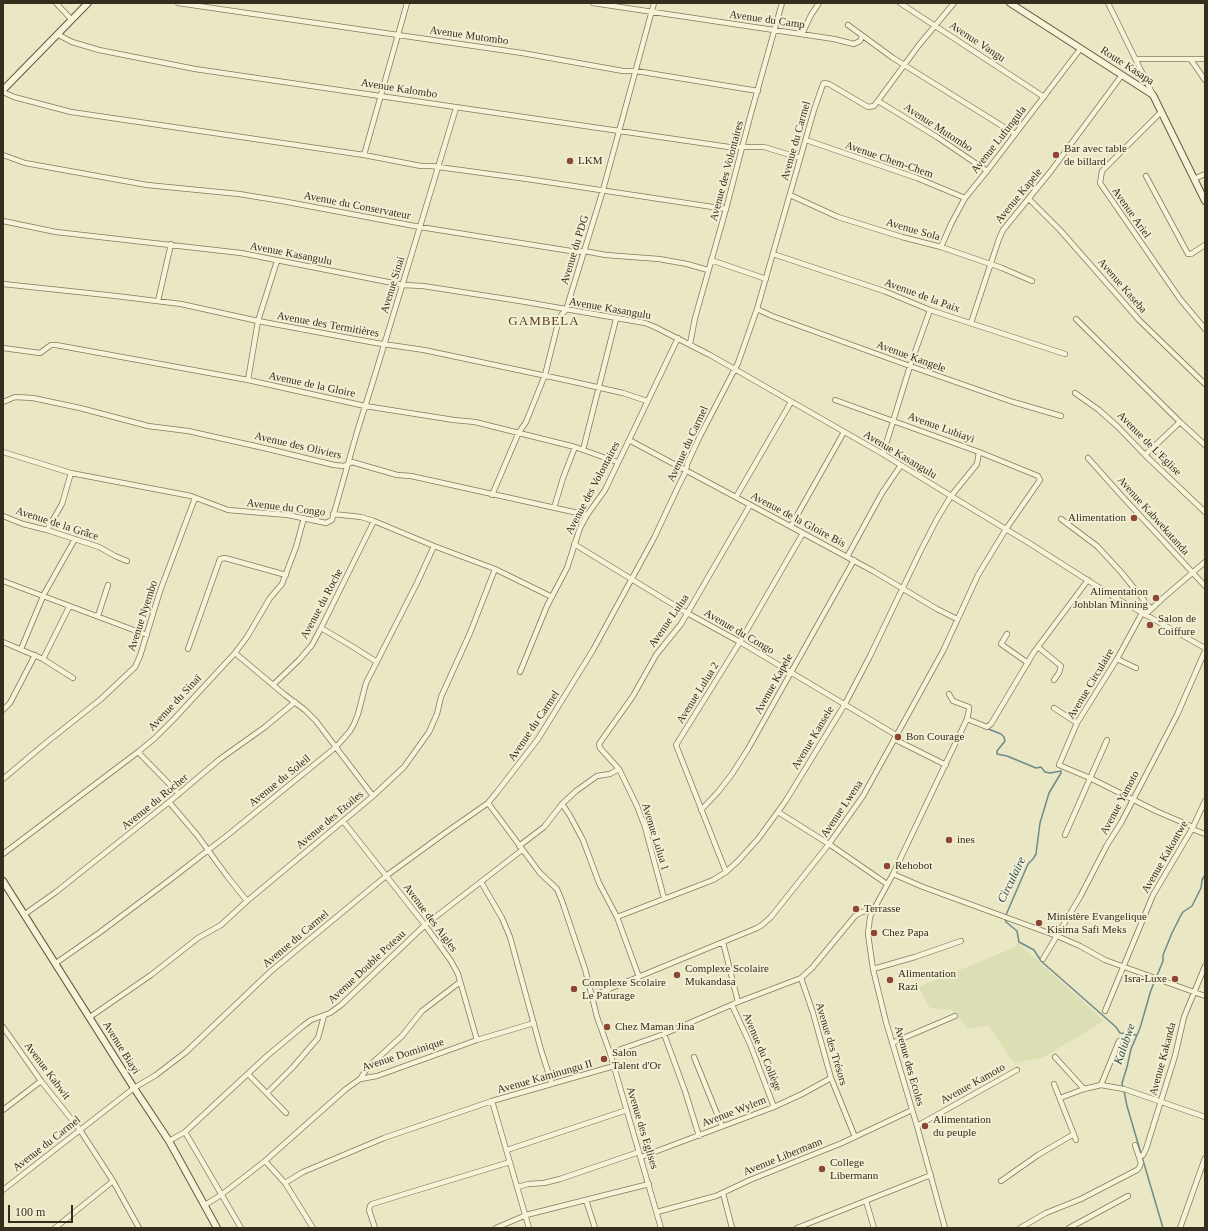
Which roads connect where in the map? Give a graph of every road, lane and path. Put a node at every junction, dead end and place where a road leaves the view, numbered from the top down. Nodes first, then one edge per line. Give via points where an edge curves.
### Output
1 (56, 3) edge
2 (88, 3) edge
3 (178, 3) edge
4 (407, 3) edge
5 (593, 3) edge
6 (654, 3) edge
7 (782, 3) edge
8 (819, 3) edge
9 (900, 3) edge
10 (954, 3) edge
11 (1010, 3) edge
12 (1108, 3) edge
13 (651, 12) junction
14 (71, 19) junction
15 (848, 25) dead end
16 (935, 26) junction
17 (775, 31) junction
18 (57, 34) junction
19 (802, 34) junction
20 (397, 35) junction
21 (862, 36) junction
22 (1080, 48) junction
23 (1136, 59) junction
24 (1205, 59) edge
25 (1191, 60) junction
26 (904, 65) junction
27 (636, 71) junction
28 (1122, 75) junction
29 (1205, 80) edge
30 (3, 91) edge
31 (758, 91) junction
32 (380, 95) junction
33 (1153, 95) junction
34 (1044, 97) junction
35 (878, 101) junction
36 (456, 108) junction
37 (1161, 112) junction
38 (619, 131) junction
39 (1015, 134) junction
40 (806, 140) junction
41 (742, 147) junction
42 (3, 155) edge
43 (364, 155) junction
44 (800, 158) junction
45 (438, 167) junction
46 (987, 171) junction
47 (1205, 174) edge
48 (1146, 176) dead end
49 (1194, 179) junction
50 (603, 190) junction
51 (790, 195) junction
52 (965, 198) junction
53 (1029, 199) junction
54 (1205, 201) edge
55 (726, 210) junction
56 (3, 221) edge
57 (420, 227) junction
58 (170, 244) junction
59 (1205, 245) edge
60 (941, 247) junction
61 (584, 251) junction
62 (773, 254) junction
63 (711, 260) junction
64 (276, 261) junction
65 (991, 264) junction
66 (708, 270) junction
67 (766, 279) junction
68 (1032, 281) dead end
69 (3, 284) edge
70 (403, 285) junction
71 (158, 301) junction
72 (757, 309) junction
73 (566, 310) junction
74 (930, 310) junction
75 (616, 319) junction
76 (1076, 319) dead end
77 (258, 321) junction
78 (971, 323) junction
79 (1205, 329) edge
80 (678, 338) junction
81 (384, 344) junction
82 (690, 344) junction
83 (3, 348) edge
84 (1065, 354) dead end
85 (910, 366) junction
86 (735, 370) junction
87 (545, 375) junction
88 (248, 380) junction
89 (1205, 384) edge
90 (599, 387) junction
91 (1075, 393) dead end
92 (835, 400) dead end
93 (647, 401) junction
94 (3, 402) edge
95 (791, 402) junction
96 (365, 406) junction
97 (1062, 416) dead end
98 (894, 420) junction
99 (1180, 422) junction
100 (519, 432) junction
101 (844, 432) junction
102 (628, 440) junction
103 (1205, 445) edge
104 (575, 447) junction
105 (583, 450) junction
106 (3, 452) edge
107 (979, 452) junction
108 (882, 454) junction
109 (1144, 455) junction
110 (1088, 458) dead end
111 (617, 462) junction
112 (347, 465) junction
113 (901, 465) junction
114 (686, 471) junction
115 (71, 473) junction
116 (1040, 478) joint
117 (492, 495) junction
118 (950, 496) junction
119 (736, 497) junction
120 (195, 498) junction
121 (750, 505) junction
122 (554, 508) junction
123 (1205, 512) edge
124 (333, 514) junction
125 (587, 515) junction
126 (3, 516) edge
127 (304, 518) junction
128 (1061, 519) dead end
129 (374, 521) junction
130 (791, 526) junction
131 (1006, 529) junction
132 (48, 530) junction
133 (803, 533) junction
134 (75, 539) junction
135 (574, 544) junction
136 (434, 546) junction
137 (847, 557) junction
138 (854, 560) junction
139 (127, 561) dead end
140 (1205, 562) edge
141 (495, 569) junction
142 (1192, 573) junction
143 (286, 575) junction
144 (631, 580) junction
145 (1088, 580) junction
146 (3, 581) edge
147 (108, 585) dead end
148 (1205, 586) edge
149 (902, 589) junction
150 (43, 596) junction
151 (552, 597) junction
152 (69, 607) junction
153 (1150, 609) junction
154 (687, 614) junction
155 (1144, 614) junction
156 (98, 616) junction
157 (957, 619) junction
158 (321, 628) junction
159 (1007, 634) dead end
160 (147, 635) junction
161 (3, 642) edge
162 (740, 642) junction
163 (1038, 647) junction
164 (188, 648) dead end
165 (20, 649) junction
166 (1205, 650) edge
167 (234, 653) junction
168 (35, 655) junction
169 (43, 659) junction
170 (1116, 659) junction
171 (377, 662) junction
172 (1028, 663) junction
173 (1136, 668) dead end
174 (520, 672) dead end
175 (791, 672) junction
176 (72, 678) dead end
177 (1054, 680) dead end
178 (273, 685) junction
179 (949, 694) dead end
180 (295, 702) junction
181 (845, 704) junction
182 (1054, 708) dead end
183 (3, 710) edge
184 (967, 719) junction
185 (1077, 723) junction
186 (895, 737) junction
187 (1107, 740) dead end
188 (599, 744) joint
189 (336, 747) junction
190 (138, 752) junction
191 (946, 764) junction
192 (619, 769) junction
193 (1090, 778) junction
194 (3, 779) edge
195 (179, 794) junction
196 (373, 796) junction
197 (1133, 799) junction
198 (1205, 801) edge
199 (169, 802) junction
200 (488, 803) junction
201 (562, 804) junction
202 (701, 810) junction
203 (778, 812) junction
204 (343, 821) junction
205 (1192, 828) junction
206 (1205, 834) edge
207 (1065, 835) dead end
208 (829, 844) junction
209 (521, 848) junction
210 (208, 851) junction
211 (3, 854) edge
212 (726, 872) junction
213 (894, 874) junction
214 (386, 876) junction
215 (3, 881) edge
216 (481, 882) junction
217 (887, 884) junction
218 (664, 898) junction
219 (247, 901) junction
220 (874, 909) junction
221 (24, 914) junction
222 (617, 917) junction
223 (425, 925) junction
224 (1057, 936) junction
225 (961, 941) dead end
226 (723, 942) junction
227 (1043, 959) dead end
228 (56, 963) junction
229 (1123, 966) junction
230 (1205, 966) edge
231 (873, 969) junction
232 (639, 977) junction
233 (801, 978) junction
234 (460, 982) junction
235 (1193, 992) junction
236 (592, 996) junction
237 (1205, 996) edge
238 (738, 1002) junction
239 (732, 1005) junction
240 (1105, 1010) dead end
241 (324, 1016) junction
242 (955, 1016) dead end
243 (90, 1017) junction
244 (534, 1023) junction
245 (3, 1028) edge
246 (664, 1034) junction
247 (476, 1040) junction
248 (1119, 1040) dead end
249 (892, 1042) junction
250 (610, 1053) junction
251 (1055, 1056) dead end
252 (694, 1057) dead end
253 (614, 1066) junction
254 (1017, 1070) dead end
255 (248, 1074) junction
256 (831, 1078) junction
257 (360, 1079) junction
258 (41, 1081) junction
259 (552, 1084) junction
260 (1054, 1084) dead end
261 (1101, 1085) junction
262 (134, 1088) junction
263 (1084, 1089) junction
264 (267, 1093) junction
265 (1060, 1098) junction
266 (492, 1101) junction
267 (1161, 1101) junction
268 (774, 1106) junction
269 (3, 1110) edge
270 (627, 1110) junction
271 (912, 1110) junction
272 (286, 1113) dead end
273 (1205, 1117) edge
274 (722, 1126) junction
275 (917, 1126) junction
276 (80, 1130) junction
277 (185, 1132) junction
278 (1074, 1134) junction
279 (699, 1136) junction
280 (855, 1137) junction
281 (1076, 1140) dead end
282 (169, 1141) junction
283 (1135, 1145) dead end
284 (507, 1150) junction
285 (640, 1155) junction
286 (1141, 1156) junction
287 (1205, 1158) edge
288 (265, 1161) junction
289 (510, 1162) junction
290 (931, 1175) junction
291 (113, 1181) junction
292 (1001, 1181) dead end
293 (285, 1183) junction
294 (649, 1184) junction
295 (518, 1187) junction
296 (3, 1190) edge
297 (722, 1193) junction
298 (221, 1195) junction
299 (1128, 1196) dead end
300 (586, 1200) junction
301 (866, 1201) junction
302 (205, 1205) junction
303 (657, 1212) junction
304 (526, 1214) junction
305 (55, 1228) edge
306 (139, 1228) edge
307 (217, 1228) edge
308 (241, 1228) edge
309 (313, 1228) edge
310 (376, 1228) edge
311 (496, 1228) edge
312 (529, 1228) edge
313 (595, 1228) edge
314 (661, 1228) edge
315 (732, 1228) edge
316 (797, 1228) edge
317 (874, 1228) edge
318 (945, 1228) edge
319 (1020, 1228) edge
320 (1069, 1228) edge
321 (1180, 1228) edge

1 - 14 street
2 - 14 street
3 - 20 street, Avenue Mutombo
4 - 20 street
5 - 13 street, Avenue du Camp
6 - 13 street, Avenue du PDG
7 - 17 street, Avenue des Volontaires
8 - 19 street
9 - 16 street, Avenue Vangu
10 - 16 street
11 - 22 street, Route Kasapa
12 - 23 street
13 - 17 street, Avenue du Camp
13 - 27 street, Avenue du PDG
14 - 18 street
15 - 21 street
16 - 26 street
16 - 34 street, Avenue Vangu
17 - 19 street, Avenue du Camp
17 - 31 street, Avenue des Volontaires
18 - 30 street
18 - 32 street, Avenue Kalombo via 98,50 152,61
19 - 21 street, Avenue du Camp via 854,44 860,41
20 - 27 street, Avenue Mutombo
20 - 32 street
21 - 26 street
22 - 28 street, Route Kasapa
22 - 34 street, Avenue Lufungula
23 - 25 street
23 - 33 street
24 - 25 street
25 - 29 street
26 - 35 street
26 - 39 street
27 - 31 street, Avenue Mutombo
27 - 38 street, Avenue du PDG
28 - 33 street, Route Kasapa
28 - 53 street, Avenue Kapele
30 - 43 street via 71,112
31 - 41 street, Avenue des Volontaires
32 - 36 street, Avenue Kalombo
32 - 43 street
33 - 37 street, Route Kasapa
34 - 39 street, Avenue Lufungula
35 - 40 street, Avenue du Carmel via 874,106 868,107 824,83
35 - 46 street, Avenue Mutombo
36 - 38 street, Avenue Kalombo
36 - 45 street, Avenue Sinai
37 - 49 street, Route Kasapa
37 - 79 street, Avenue Ariel via 1103,170 1100,183 1180,299
38 - 41 street, Avenue Kalombo
38 - 50 street, Avenue du PDG
39 - 46 street, Avenue Lufungula
40 - 44 street, Avenue du Carmel
40 - 52 street, Avenue Chem-Chem via 917,178
41 - 44 street, Avenue Kalombo via 764,147
41 - 55 street, Avenue des Volontaires
42 - 57 street, Avenue du Conservateur via 25,163 66,171 160,187 239,194
43 - 45 street
44 - 51 street, Avenue du Carmel
45 - 50 street
45 - 57 street, Avenue Sinai
46 - 52 street, Avenue Lufungula
47 - 49 street
48 - 59 street via 1188,254
49 - 54 street, Route Kasapa
50 - 55 street
50 - 61 street, Avenue du PDG
51 - 60 street, Avenue Sola via 838,217
51 - 62 street, Avenue du Carmel
52 - 60 street, Avenue Lufungula
53 - 65 street, Avenue Kapele via 1001,234
53 - 89 street, Avenue Kaseba via 1060,230 1139,320
55 - 63 street, Avenue des Volontaires
56 - 58 street, Avenue Kasangulu via 56,232
57 - 61 street, Avenue du Conservateur via 577,252
57 - 70 street, Avenue Sinai
58 - 64 street, Avenue Kasangulu via 240,253
58 - 71 street
60 - 65 street, Avenue Sola
61 - 66 street, Avenue du Conservateur via 659,259
61 - 73 street, Avenue du PDG
62 - 67 street, Avenue du Carmel
62 - 74 street, Avenue de la Paix via 884,291
63 - 66 street, Avenue des Volontaires
63 - 67 street
64 - 70 street, Avenue Kasangulu
64 - 77 street
65 - 68 street, Avenue Sola
65 - 78 street, Avenue Kapele
66 - 82 street, Avenue des Volontaires
67 - 72 street, Avenue du Carmel
69 - 71 street, Avenue des Termitières
70 - 73 street, Avenue Kasangulu
70 - 81 street, Avenue Sinai
71 - 77 street, Avenue des Termitières
72 - 85 street, Avenue Kangele
72 - 86 street, Avenue du Carmel
73 - 75 street, Avenue Kasangulu
73 - 87 street, Avenue du PDG via 559,320
74 - 78 street, Avenue de la Paix
74 - 85 street
75 - 80 street, Avenue Kasangulu via 645,324
75 - 90 street
76 - 99 street
77 - 81 street, Avenue des Termitières
77 - 88 street
78 - 84 street, Avenue de la Paix
80 - 82 street, Avenue Kasangulu
80 - 93 street, Avenue des Volontaires
81 - 87 street, Avenue des Termitières
81 - 96 street, Avenue Sinai
82 - 86 street, Avenue Kasangulu
83 - 88 street, Avenue de la Gloire via 40,353 56,345
85 - 97 street, Avenue Kangele via 1013,402
85 - 98 street
86 - 95 street, Avenue Kasangulu
86 - 114 street, Avenue du Carmel via 700,436
87 - 90 street, Avenue des Termitières
87 - 100 street, Avenue du PDG via 526,422
88 - 96 street, Avenue de la Gloire
90 - 93 street, Avenue des Termitières
90 - 105 street
91 - 109 street, Avenue de L'Eglise via 1118,427
92 - 98 street, Avenue Lubiayi
93 - 102 street, Avenue des Volontaires
94 - 112 street, Avenue des Oliviers via 19,397 33,398 148,426 188,431 341,467
95 - 101 street, Avenue Kasangulu
95 - 119 street
96 - 100 street, Avenue de la Gloire via 475,422
96 - 112 street, Avenue Sinai
98 - 107 street, Avenue Lubiayi
98 - 108 street
99 - 103 street
99 - 109 street
100 - 104 street, Avenue de la Gloire
100 - 117 street, Avenue du PDG
101 - 108 street, Avenue Kasangulu
101 - 130 street
102 - 111 street, Avenue des Volontaires
102 - 114 street, Avenue de la Gloire Bis
104 - 105 street, Avenue de la Gloire
104 - 122 street
105 - 111 street, Avenue de la Gloire
106 - 115 street, Avenue du Congo
107 - 116 street, Avenue Lubiayi
107 - 118 street, Avenue Kansele via 977,464
108 - 113 street, Avenue Kasangulu
109 - 123 street, Avenue de L'Eglise
110 - 142 street, Avenue Kabwekatanda
111 - 125 street, Avenue des Volontaires via 605,490
112 - 117 street, Avenue des Oliviers via 351,462 397,475
112 - 124 street, Avenue Sinai
113 - 118 street, Avenue Kasangulu
113 - 137 street via 882,493
114 - 119 street, Avenue de la Gloire Bis
114 - 144 street, Avenue du Carmel
115 - 120 street, Avenue du Congo
115 - 132 street via 62,504
116 - 131 street, Avenue Lwena
117 - 122 street, Avenue des Oliviers
118 - 131 street, Avenue Kasangulu
118 - 149 street, Avenue Kansele
119 - 121 street, Avenue de la Gloire Bis
120 - 127 street, Avenue du Congo via 228,510
120 - 160 street, Avenue Nyembo via 160,591
121 - 130 street, Avenue de la Gloire Bis
121 - 154 street, Avenue Lulua
122 - 125 street, Avenue des Oliviers
124 - 127 street, Avenue du Congo via 332,520 328,522
124 - 129 street, Avenue du Congo
125 - 135 street, Avenue des Volontaires
126 - 132 street, Avenue de la Grâce
127 - 143 street, Avenue du Sinaï
128 - 153 street via 1096,546 1121,572
129 - 136 street, Avenue du Congo
129 - 158 street, Avenue du Roche
130 - 133 street, Avenue de la Gloire Bis
131 - 145 street, Avenue Kasangulu
131 - 157 street, Avenue Lwena via 978,575
132 - 134 street, Avenue de la Grâce
133 - 137 street, Avenue de la Gloire Bis
133 - 162 street, Avenue Lulua 2
134 - 139 street, Avenue de la Grâce
134 - 150 street
135 - 144 street, Avenue du Congo
135 - 151 street, Avenue des Volontaires via 567,568
136 - 141 street, Avenue du Congo
136 - 171 street, Avenue du Soleil
137 - 138 street, Avenue de la Gloire Bis
138 - 149 street, Avenue de la Gloire Bis
138 - 175 street, Avenue Kapele
140 - 142 street, Avenue Circulaire
141 - 151 street, Avenue du Congo
141 - 196 street, Avenue des Etoiles via 441,697 429,732 404,767
142 - 148 street, Avenue Kabwekatanda
142 - 153 street, Avenue Circulaire
143 - 164 street via 225,558 220,559
143 - 167 street, Avenue du Sinaï
144 - 154 street, Avenue du Congo
144 - 200 street, Avenue du Carmel via 566,696 538,739
145 - 155 street, Avenue Kasangulu
145 - 163 street
146 - 150 street
147 - 156 street
149 - 157 street, Avenue de la Gloire Bis
149 - 181 street, Avenue Kansele
150 - 152 street
150 - 165 street
151 - 174 street, Avenue des Volontaires
152 - 156 street
152 - 169 street
153 - 155 street, Avenue Circulaire
154 - 162 street, Avenue du Congo
154 - 188 street, Avenue Lulua via 656,655 633,696
155 - 166 street, Avenue Kasangulu
155 - 170 street, Avenue Circulaire
156 - 160 street
157 - 186 street, Avenue Lwena via 943,651
158 - 171 street
158 - 178 street, Avenue du Roche via 307,650
159 - 172 street via 1001,644
160 - 194 street, Avenue Nyembo via 138,662 129,674
161 - 165 street
162 - 175 street, Avenue du Congo
162 - 202 street, Avenue Lulua 2 via 676,745
163 - 172 street
163 - 177 street via 1061,666
165 - 168 street
166 - 197 street, Avenue Yamoto via 1177,714
167 - 178 street
167 - 190 street, Avenue du Sinaï via 174,719
168 - 169 street
168 - 183 street via 10,703
169 - 176 street
170 - 173 street
170 - 185 street, Avenue Circulaire
171 - 189 street, Avenue du Soleil via 364,688 354,724
172 - 184 street via 990,726
175 - 181 street, Avenue du Congo
175 - 202 street, Avenue Kapele via 732,774
178 - 180 street
179 - 184 street via 954,701 969,707
180 - 189 street via 306,710
180 - 195 street, Avenue du Rocher
181 - 186 street, Avenue du Congo
181 - 203 street, Avenue Kansele
182 - 185 street
184 - 191 street, Avenue des Ecoles
185 - 193 street, Avenue Circulaire via 1059,765
186 - 191 street, Avenue du Congo
186 - 208 street, Avenue Lwena via 863,796
187 - 193 street
188 - 192 street, Avenue Lulua 1
189 - 196 street
189 - 210 street, Avenue du Soleil
190 - 195 street
190 - 211 street, Avenue du Sinaï
191 - 213 street, Avenue des Ecoles
192 - 201 street, Avenue Double Poteau via 590,780
192 - 218 street, Avenue Lulua 1 via 645,826
193 - 197 street
193 - 207 street
195 - 199 street, Avenue du Rocher
196 - 204 street, Avenue des Etoiles
197 - 205 street
197 - 224 street, Avenue Yamoto
198 - 205 street, Avenue Kakontwe
199 - 210 street
199 - 221 street, Avenue du Rocher via 56,892
200 - 209 street, Avenue des Eglises
200 - 214 street, Avenue du Carmel
201 - 209 street, Avenue Double Poteau via 544,827
201 - 222 street via 582,840 599,883
202 - 212 street, Avenue Lulua 2
203 - 208 street
203 - 212 street, Avenue Kansele via 744,855
204 - 214 street, Avenue des Aigles
204 - 219 street, Avenue des Etoiles
205 - 206 street
205 - 229 street, Avenue Kakontwe via 1153,895
208 - 217 street
208 - 226 street, Avenue Lwena via 766,921 757,928
209 - 216 street, Avenue Double Poteau
209 - 236 street, Avenue des Eglises via 560,895 584,964
210 - 219 street
210 - 228 street, Avenue du Soleil
212 - 218 street, Avenue Kansele via 704,884
213 - 217 street, Avenue des Ecoles
213 - 224 street
214 - 223 street, Avenue des Aigles
214 - 262 street, Avenue du Carmel via 270,972 186,1052
215 - 221 street, Avenue Biayi
216 - 223 street, Avenue Double Poteau
216 - 244 street via 510,937
217 - 220 street, Avenue des Ecoles
218 - 222 street, Avenue Kansele
219 - 243 street, Avenue des Etoiles via 222,925 198,938 151,975
220 - 231 street, Avenue des Ecoles via 870,917 868,934
220 - 233 street via 855,916
221 - 228 street, Avenue Biayi
222 - 232 street
223 - 234 street, Avenue des Aigles via 451,961
223 - 241 street, Avenue Double Poteau via 346,1000
224 - 227 street, Avenue Yamoto
224 - 229 street
225 - 231 street
226 - 232 street, Avenue Lwena
226 - 238 street, Avenue du Collège
228 - 243 street, Avenue Biayi
229 - 235 street
229 - 240 street, Avenue Kakontwe
230 - 235 street, Avenue Kakanda
231 - 249 street, Avenue des Ecoles
232 - 236 street, Avenue Lwena
233 - 238 street
233 - 256 street, Avenue des Trésors
234 - 247 street, Avenue des Aigles
234 - 257 street via 422,1011 402,1036 368,1067
235 - 237 street
235 - 267 street, Avenue Kakanda
236 - 250 street, Avenue des Eglises
238 - 239 street
239 - 246 street
239 - 268 street, Avenue du Collège
241 - 255 street, Avenue Double Poteau via 303,1026
241 - 264 street via 318,1038
242 - 249 street
243 - 262 street, Avenue Biayi
244 - 247 street, Avenue Dominique
244 - 259 street
245 - 258 street, Avenue Kabwit
246 - 250 street
246 - 279 street
247 - 257 street, Avenue Dominique via 377,1076
248 - 261 street
249 - 271 street, Avenue des Ecoles
250 - 253 street, Avenue des Eglises
251 - 263 street
252 - 274 street
253 - 259 street, Avenue Kaminungu II
253 - 270 street, Avenue des Eglises
254 - 275 street, Avenue Kamoto
255 - 264 street
255 - 277 street, Avenue Double Poteau
256 - 268 street, Avenue Wylem
256 - 280 street, Avenue des Trésors
257 - 288 street, Avenue Dominique
258 - 269 street
258 - 276 street, Avenue Kabwit
259 - 266 street, Avenue Kaminungu II
260 - 265 street
261 - 263 street
261 - 267 street via 1124,1089
262 - 276 street, Avenue du Carmel
262 - 282 street, Avenue Biayi
263 - 265 street
264 - 272 street
265 - 278 street
266 - 284 street, Avenue Kaminungu II
266 - 293 street via 384,1138 303,1172
267 - 273 street
267 - 286 street, Avenue Kakanda via 1146,1149
268 - 274 street, Avenue Wylem
270 - 284 street
270 - 285 street, Avenue des Eglises
271 - 275 street, Avenue des Ecoles
271 - 280 street, Avenue Libermann
274 - 279 street, Avenue Wylem
275 - 290 street, Avenue des Ecoles
276 - 291 street, Avenue Kabwit
276 - 296 street, Avenue du Carmel
277 - 282 street, Avenue Double Poteau
277 - 298 street
278 - 281 street
278 - 292 street
279 - 285 street, Avenue Wylem
280 - 297 street, Avenue Libermann
282 - 302 street, Avenue Biayi
283 - 286 street
284 - 289 street, Avenue Kaminungu II
285 - 294 street, Avenue des Eglises
285 - 295 street, Avenue Wylem via 560,1179
286 - 319 street, Avenue Kakanda via 1137,1170
287 - 321 street
288 - 293 street
288 - 298 street, Avenue Dominique
289 - 295 street, Avenue Kaminungu II
289 - 310 street via 372,1204 369,1210
290 - 301 street
290 - 318 street, Avenue des Ecoles
291 - 305 street
291 - 306 street, Avenue Kabwit
293 - 309 street
294 - 300 street
294 - 303 street, Avenue des Eglises
295 - 304 street, Avenue Kaminungu II
297 - 303 street, Avenue Libermann via 709,1199
297 - 315 street
298 - 302 street, Avenue Dominique
298 - 308 street
299 - 320 street
300 - 304 street
300 - 313 street
301 - 316 street
301 - 317 street
302 - 307 street, Avenue Biayi
303 - 314 street, Avenue des Eglises
304 - 311 street
304 - 312 street, Avenue Kaminungu II

